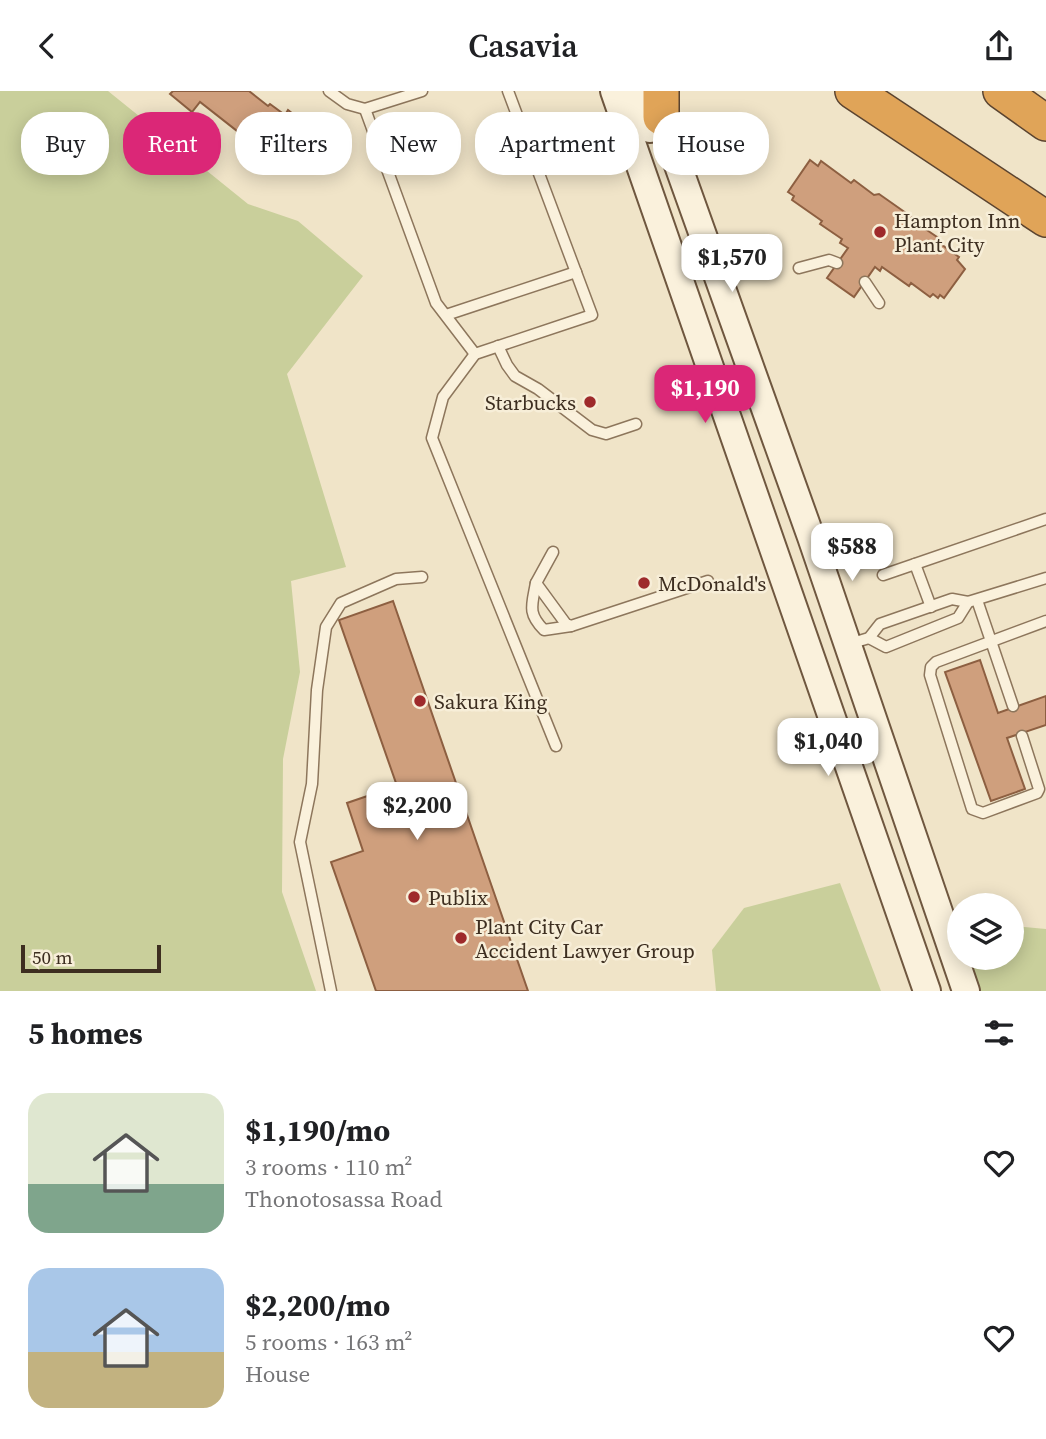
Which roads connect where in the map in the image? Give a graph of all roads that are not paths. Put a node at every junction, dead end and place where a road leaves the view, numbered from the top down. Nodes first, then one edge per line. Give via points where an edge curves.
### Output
1 (329, 91) edge
2 (422, 91) edge
3 (508, 91) edge
4 (620, 91) edge
5 (853, 91) edge
6 (1001, 91) edge
7 (658, 100) edge
8 (365, 109) junction
9 (1046, 124) edge
10 (1046, 219) edge
11 (837, 263) dead end
12 (799, 268) dead end
13 (576, 272) junction
14 (865, 282) dead end
15 (682, 285) junction
16 (724, 297) junction
17 (879, 303) dead end
18 (446, 316) junction
19 (498, 346) junction
20 (744, 352) junction
21 (475, 354) junction
22 (636, 424) dead end
23 (1046, 519) edge
24 (774, 549) junction
25 (553, 552) dead end
26 (915, 564) junction
27 (883, 575) dead end
28 (422, 577) dead end
29 (1046, 578) edge
30 (708, 581) dead end
31 (536, 583) junction
32 (973, 601) junction
33 (931, 607) junction
34 (1046, 621) edge
35 (571, 626) junction
36 (858, 641) junction
37 (991, 641) junction
38 (812, 660) junction
39 (1013, 706) dead end
40 (1022, 736) dead end
41 (556, 746) dead end
42 (895, 783) junction
43 (331, 991) edge
44 (927, 991) edge
45 (966, 991) edge

1 - 8 lane via 347,104
2 - 8 lane
3 - 13 lane
4 - 15 main road
4 - 16 main road
5 - 10 highway
6 - 9 highway
7 - 16 main road
8 - 18 lane via 436,303
11 - 12 lane via 829,260
13 - 18 lane
13 - 19 lane via 593,315
14 - 17 lane
15 - 20 main road via 695,289 707,301
15 - 24 main road
16 - 20 main road
18 - 21 lane
19 - 21 lane
19 - 22 lane via 515,376 592,430 606,434
20 - 36 main road
21 - 41 lane via 443,397 432,438
23 - 26 lane
24 - 36 main road via 819,624 836,641
24 - 38 main road
25 - 31 lane
26 - 27 lane
26 - 33 lane
28 - 43 lane via 397,579 341,603 326,627 312,784 300,842
29 - 32 lane
30 - 35 lane
31 - 35 lane
31 - 35 lane via 533,619 544,630
32 - 33 lane via 952,599
32 - 36 lane via 958,618 886,647
32 - 37 lane
33 - 36 lane via 880,624
34 - 37 lane
36 - 42 main road
37 - 39 lane
37 - 40 lane via 936,662 930,675 972,809 983,813 1037,793
38 - 42 main road via 831,666 844,681
38 - 44 main road
42 - 45 main road

